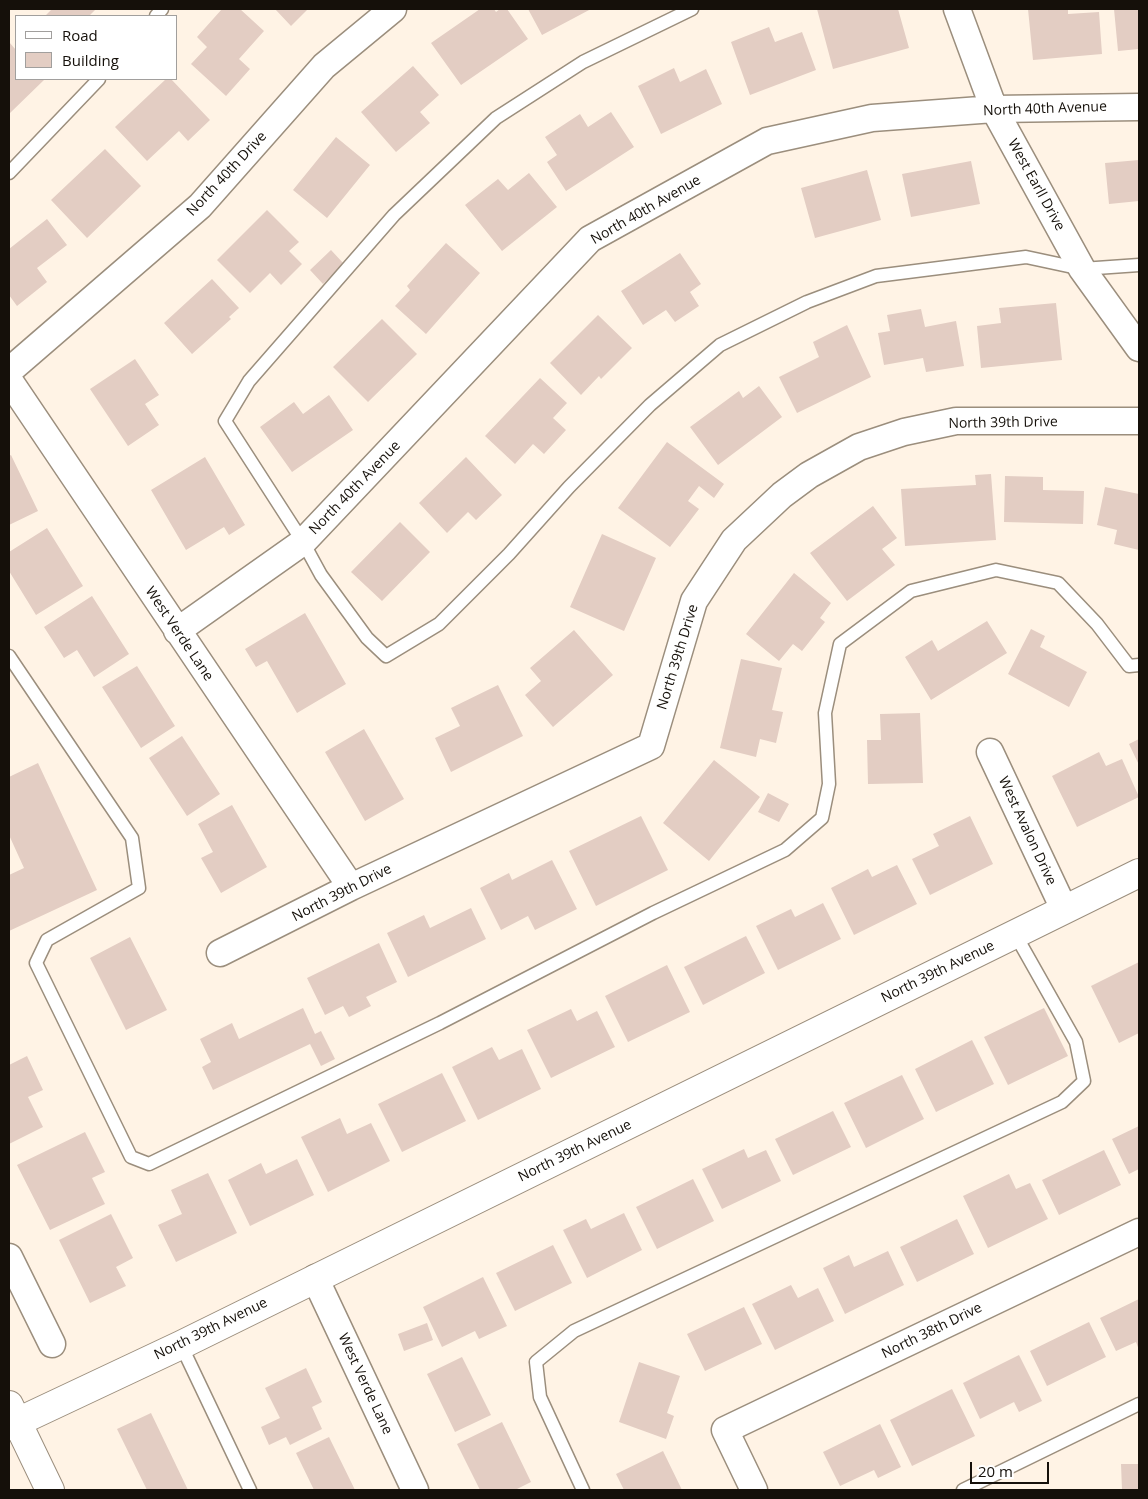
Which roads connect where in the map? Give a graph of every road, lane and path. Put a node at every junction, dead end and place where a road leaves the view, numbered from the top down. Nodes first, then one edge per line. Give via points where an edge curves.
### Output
1 (393, 9) edge
2 (692, 9) edge
3 (957, 9) edge
4 (98, 80) edge
5 (1139, 107) edge
6 (994, 110) junction
7 (9, 173) edge
8 (1139, 265) edge
9 (1082, 269) junction
10 (1139, 348) edge
11 (9, 372) edge
12 (9, 380) edge
13 (1139, 421) edge
14 (304, 542) junction
15 (177, 631) junction
16 (9, 656) edge
17 (1139, 665) edge
18 (990, 752) dead end
19 (1139, 873) edge
20 (351, 887) junction
21 (1064, 909) junction
22 (1015, 934) junction
23 (220, 954) dead end
24 (1139, 1232) edge
25 (9, 1256) edge
26 (315, 1278) junction
27 (52, 1344) dead end
28 (181, 1345) junction
29 (1139, 1404) edge
30 (12, 1418) edge
31 (50, 1490) edge
32 (250, 1490) edge
33 (415, 1490) edge
34 (583, 1490) edge
35 (754, 1490) edge
36 (963, 1490) edge

1 - 11 street, North 40th Drive via 324,66 200,206
2 - 14 lane via 583,62 496,118 394,215 249,381 225,421
3 - 6 street, West Earll Drive
4 - 7 lane
5 - 6 street, North 40th Avenue
6 - 9 street, West Earll Drive
6 - 14 street, North 40th Avenue via 872,118 767,141 590,239
8 - 9 lane
9 - 10 street, West Earll Drive
9 - 14 lane via 1026,257 876,276 807,302 720,345 650,405 440,624 386,656 367,638 321,575
12 - 15 street, West Verde Lane
13 - 20 street, North 39th Drive via 956,421 904,432 859,447 809,475 782,495 734,540 694,601 651,746
14 - 15 street, North 40th Avenue
15 - 20 street, West Verde Lane
16 - 17 lane via 132,838 139,888 47,940 36,963 131,1156 150,1164 785,850 822,818 829,784 825,713 840,644 911,591 996,570 1058,583 1098,624 1129,666
18 - 21 street, West Avalon Drive
19 - 21 street, North 39th Avenue
20 - 23 street, North 39th Drive
21 - 22 street, North 39th Avenue
22 - 26 street, North 39th Avenue
22 - 34 lane via 1076,1042 1084,1081 1062,1102 566,1337 536,1362 540,1397
24 - 35 street, North 38th Drive via 726,1430
25 - 27 street
26 - 28 street, North 39th Avenue
26 - 33 street, West Verde Lane
28 - 30 street, North 39th Avenue
28 - 32 lane
29 - 36 lane
30 - 31 street

